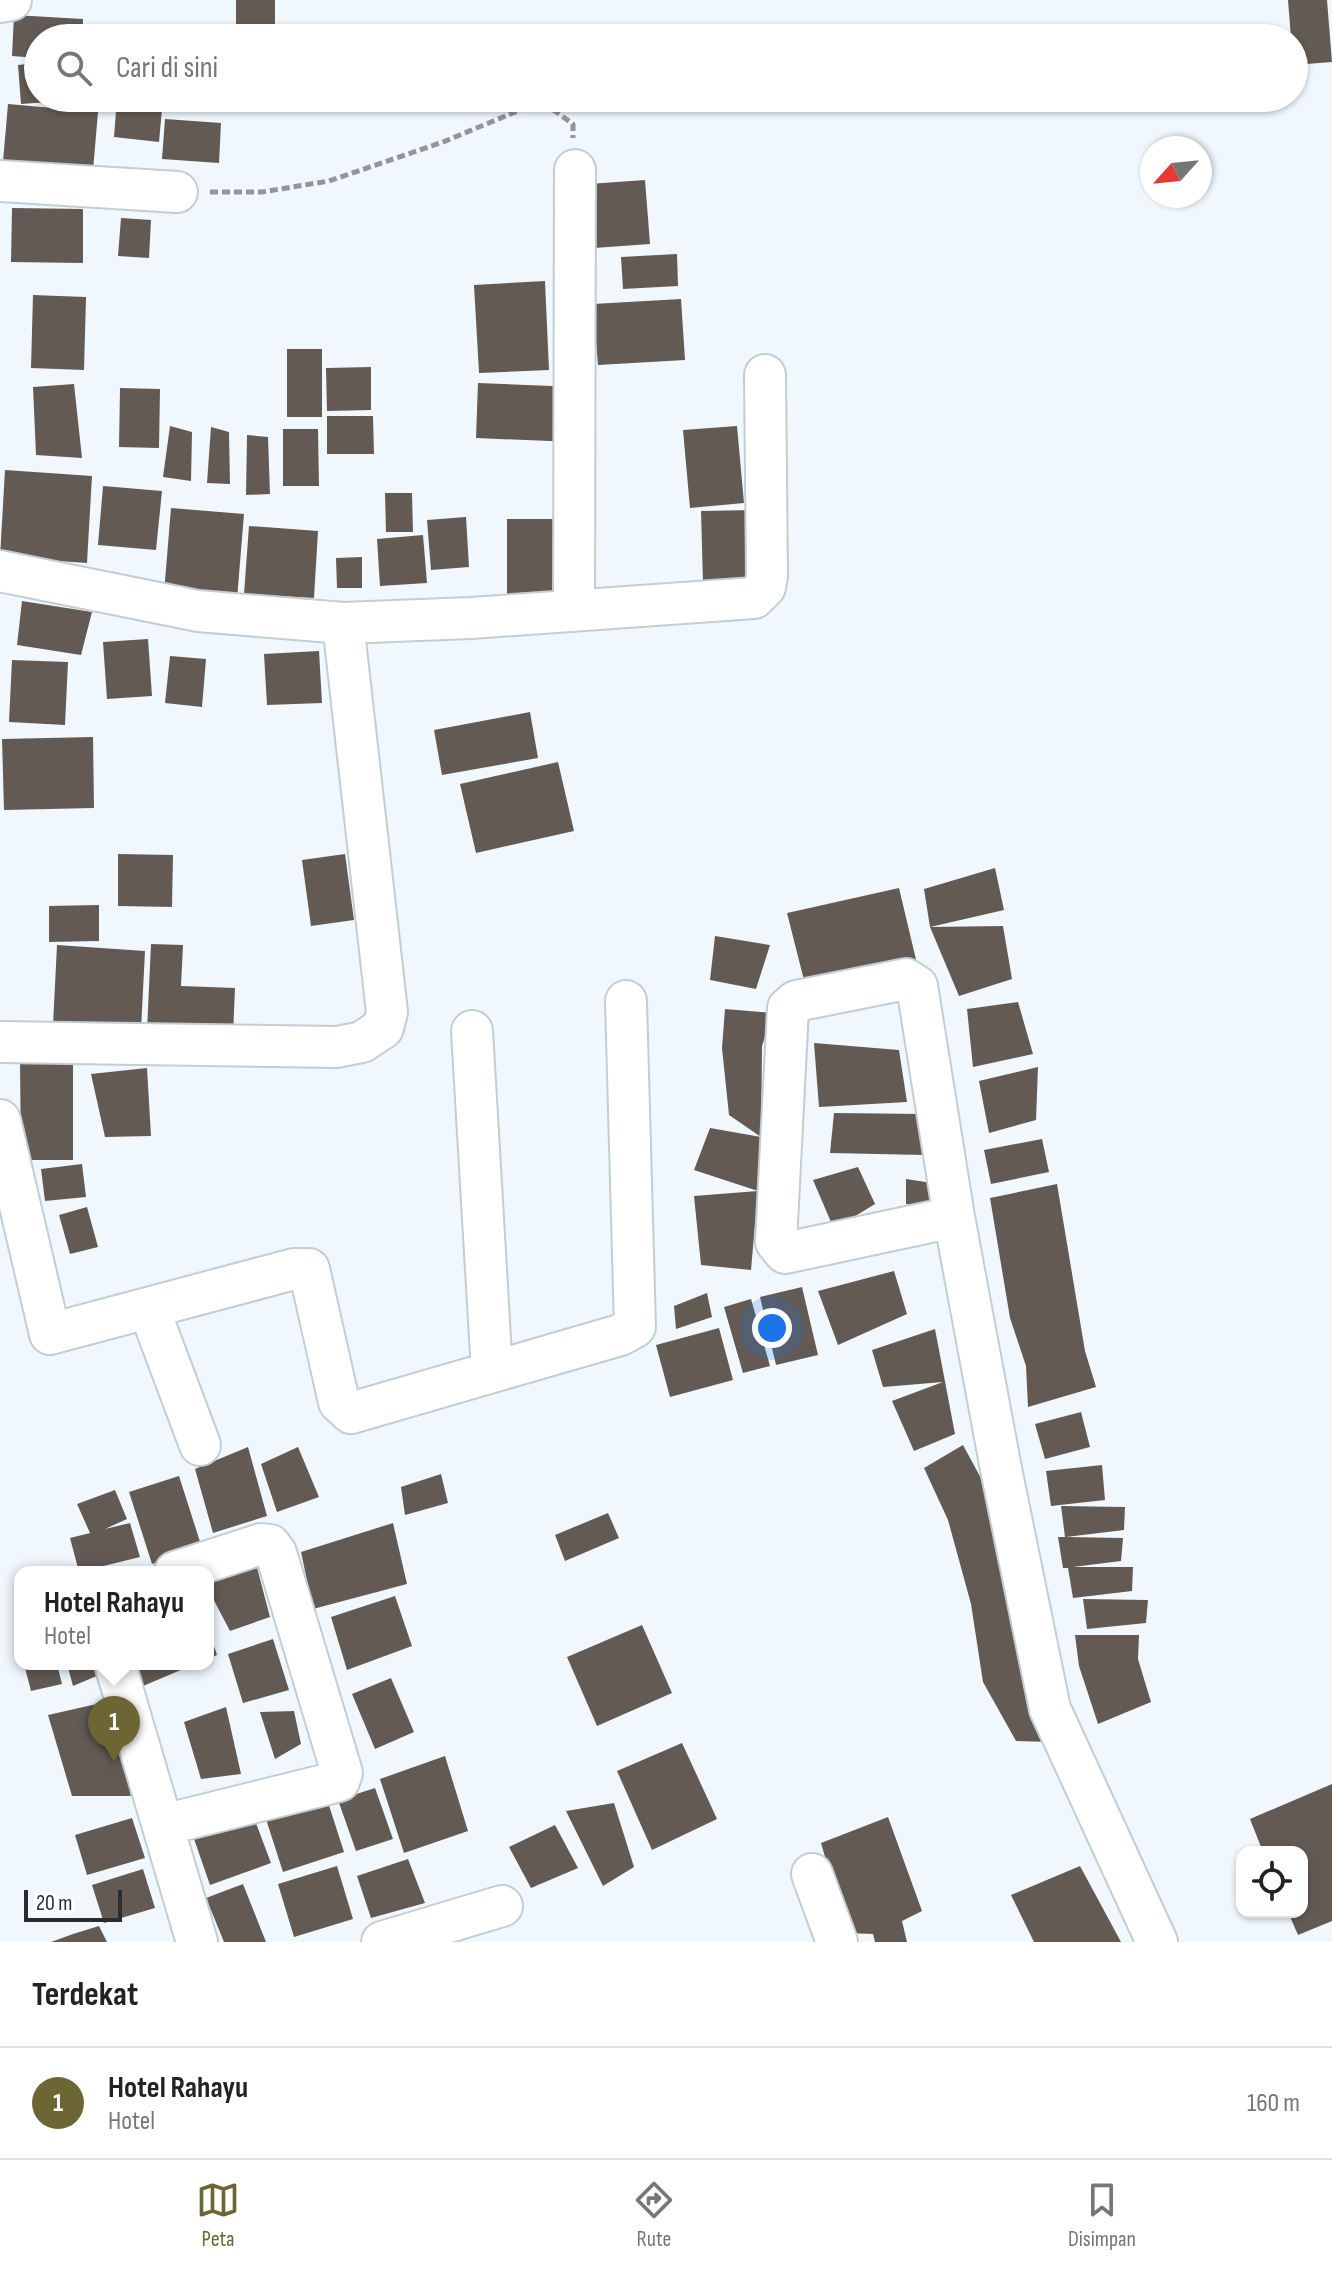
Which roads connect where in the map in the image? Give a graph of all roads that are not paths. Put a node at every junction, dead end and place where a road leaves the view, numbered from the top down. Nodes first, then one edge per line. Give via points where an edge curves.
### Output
1 (11, 0) edge
2 (0, 2) edge
3 (575, 170) road end
4 (0, 181) edge
5 (177, 192) road end
6 (765, 375) dead end
7 (0, 571) edge
8 (574, 611) junction
9 (343, 623) junction
10 (626, 1001) dead end
11 (472, 1031) dead end
12 (0, 1042) edge
13 (0, 1120) edge
14 (954, 1217) junction
15 (149, 1309) junction
16 (492, 1372) junction
17 (200, 1445) dead end
18 (193, 1566) edge
19 (117, 1670) edge
20 (163, 1825) junction
21 (812, 1874) dead end
22 (502, 1906) dead end
23 (197, 1942) edge
24 (382, 1942) edge
25 (837, 1942) edge
26 (1157, 1942) edge

1 - 2 street
3 - 8 street
4 - 5 street
6 - 8 street via 765,587 754,598
7 - 9 street via 198,611
8 - 9 street
9 - 12 street via 387,1012 383,1028 362,1042 337,1047
10 - 16 street via 635,1327
11 - 16 street
13 - 15 street via 50,1334
14 - 14 street via 782,1251 776,1235 790,1004 906,979 917,986
14 - 26 street via 1050,1709
15 - 16 street via 309,1269 339,1402 351,1413
15 - 17 street
18 - 20 street via 261,1544 276,1553 342,1773 339,1781
19 - 20 street
20 - 23 street
21 - 25 street
22 - 24 street

